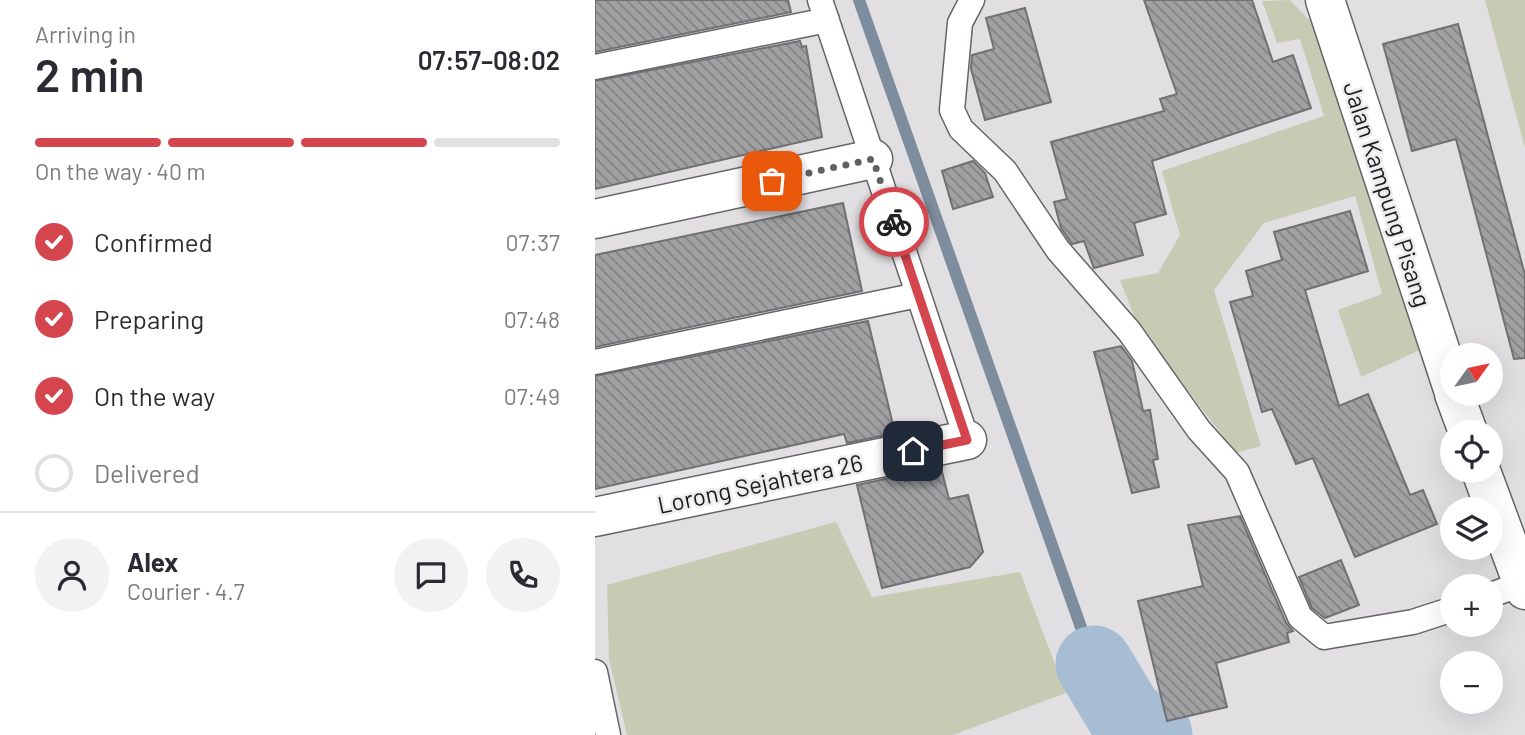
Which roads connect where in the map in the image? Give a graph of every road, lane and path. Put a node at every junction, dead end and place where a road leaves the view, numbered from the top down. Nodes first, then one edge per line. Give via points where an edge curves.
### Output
1 (972, 0) edge
2 (1325, 0) edge
3 (824, 10) edge
4 (595, 67) edge
5 (873, 159) junction
6 (595, 219) edge
7 (918, 295) junction
8 (1440, 349) edge
9 (595, 362) edge
10 (967, 440) joint
11 (1484, 483) edge
12 (595, 517) edge
13 (1512, 590) edge
14 (1440, 613) edge
15 (595, 672) edge
16 (608, 735) edge

1 - 14 lane via 960,23 952,110 961,128 1005,172 1058,250 1129,331 1199,430 1237,472 1300,617 1324,637
2 - 8 street, Jalan Kampung Pisang
3 - 4 lane
3 - 5 lane
5 - 6 street
5 - 7 lane
7 - 9 lane
7 - 10 lane
10 - 12 street, Lorong Sejahtera 26
11 - 13 street
15 - 16 lane

